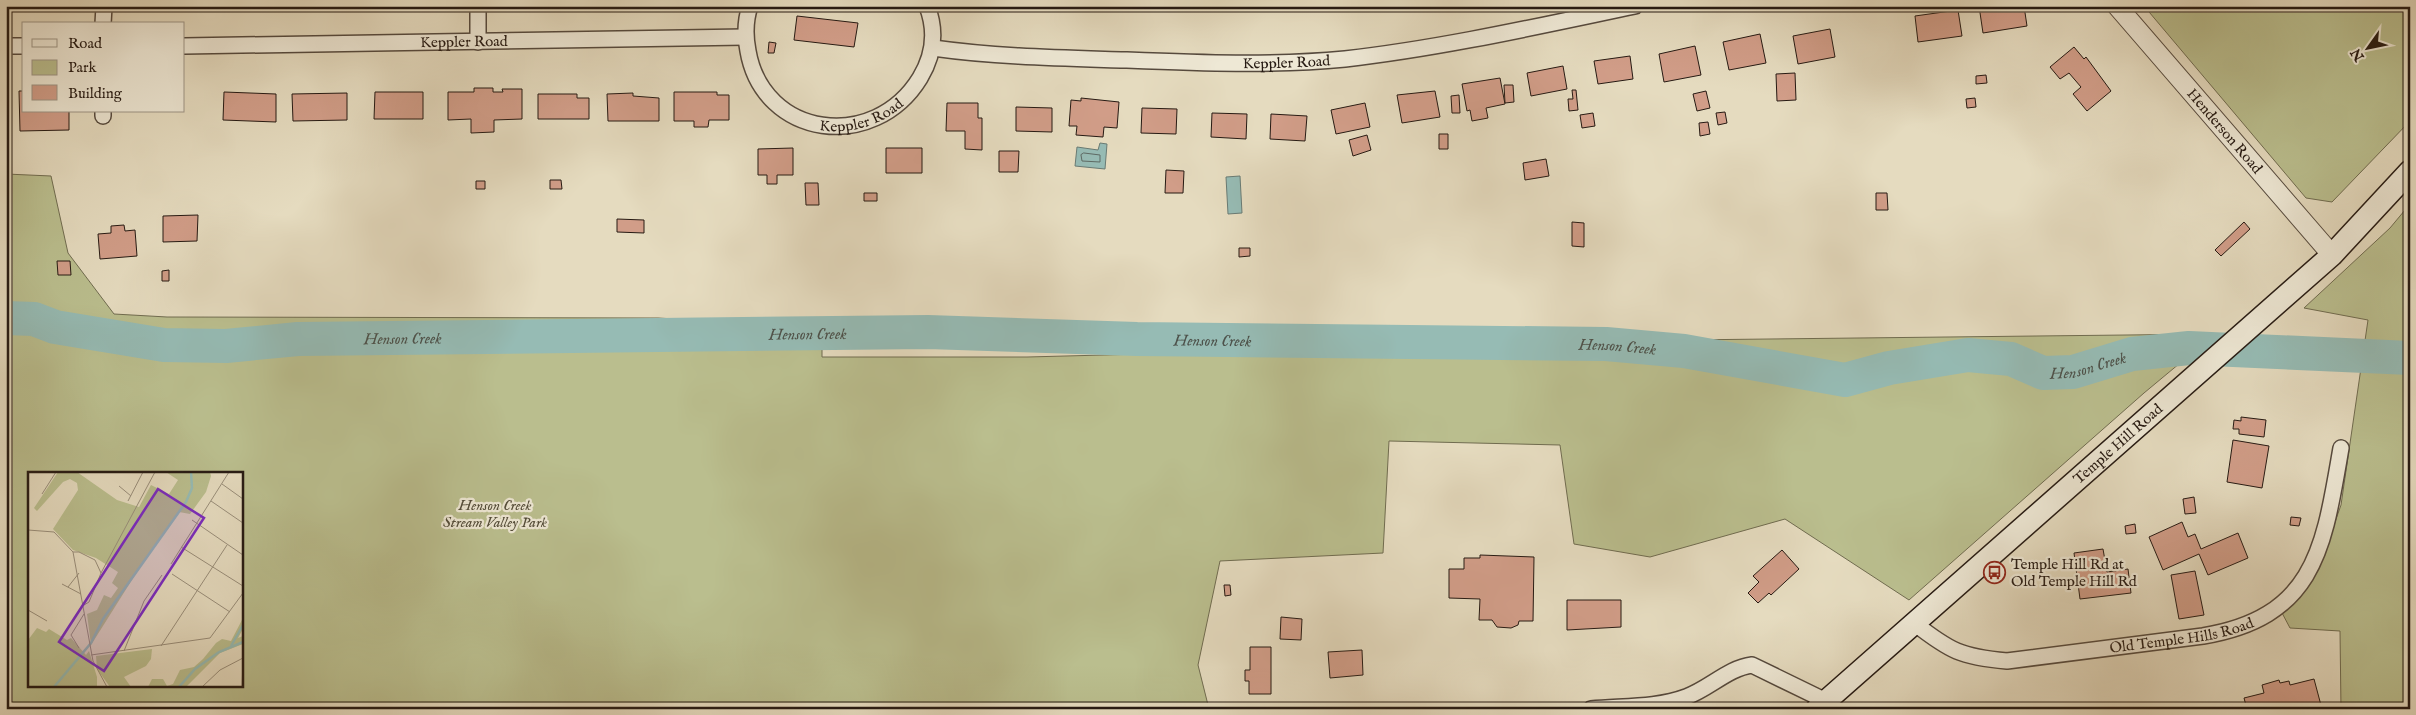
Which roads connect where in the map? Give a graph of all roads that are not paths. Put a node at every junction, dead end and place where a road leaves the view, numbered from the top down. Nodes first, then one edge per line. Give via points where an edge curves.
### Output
1 (104, 6) edge
2 (478, 6) edge
3 (750, 6) edge
4 (927, 6) edge
5 (1635, 6) edge
6 (2117, 6) edge
7 (103, 22) edge
8 (745, 37) junction
9 (478, 42) junction
10 (6, 46) edge
11 (22, 46) edge
12 (185, 46) edge
13 (933, 48) junction
14 (2410, 171) edge
15 (2332, 255) junction
16 (2341, 448) dead end
17 (1914, 623) junction
18 (1822, 705) edge
19 (1590, 709) edge

1 - 7 street
2 - 9 street
3 - 8 street, Keppler Road
4 - 13 street, Keppler Road via 933,22
5 - 13 street, Keppler Road via 1395,52 1254,65 990,56
6 - 15 street, Henderson Road
8 - 9 street, Keppler Road
8 - 13 street, Keppler Road via 760,84 776,103 797,118 821,126 871,122 893,110 911,93
9 - 12 street, Keppler Road
10 - 11 street
14 - 15 main road, Temple Hill Road
15 - 17 main road, Temple Hill Road
16 - 17 street, Old Temple Hills Road via 2328,523 2315,563 2281,604 2247,624 2203,636 2007,661 1979,658 1949,649
17 - 18 main road, Temple Hill Road
18 - 19 street via 1752,665 1739,668 1702,690 1677,700

